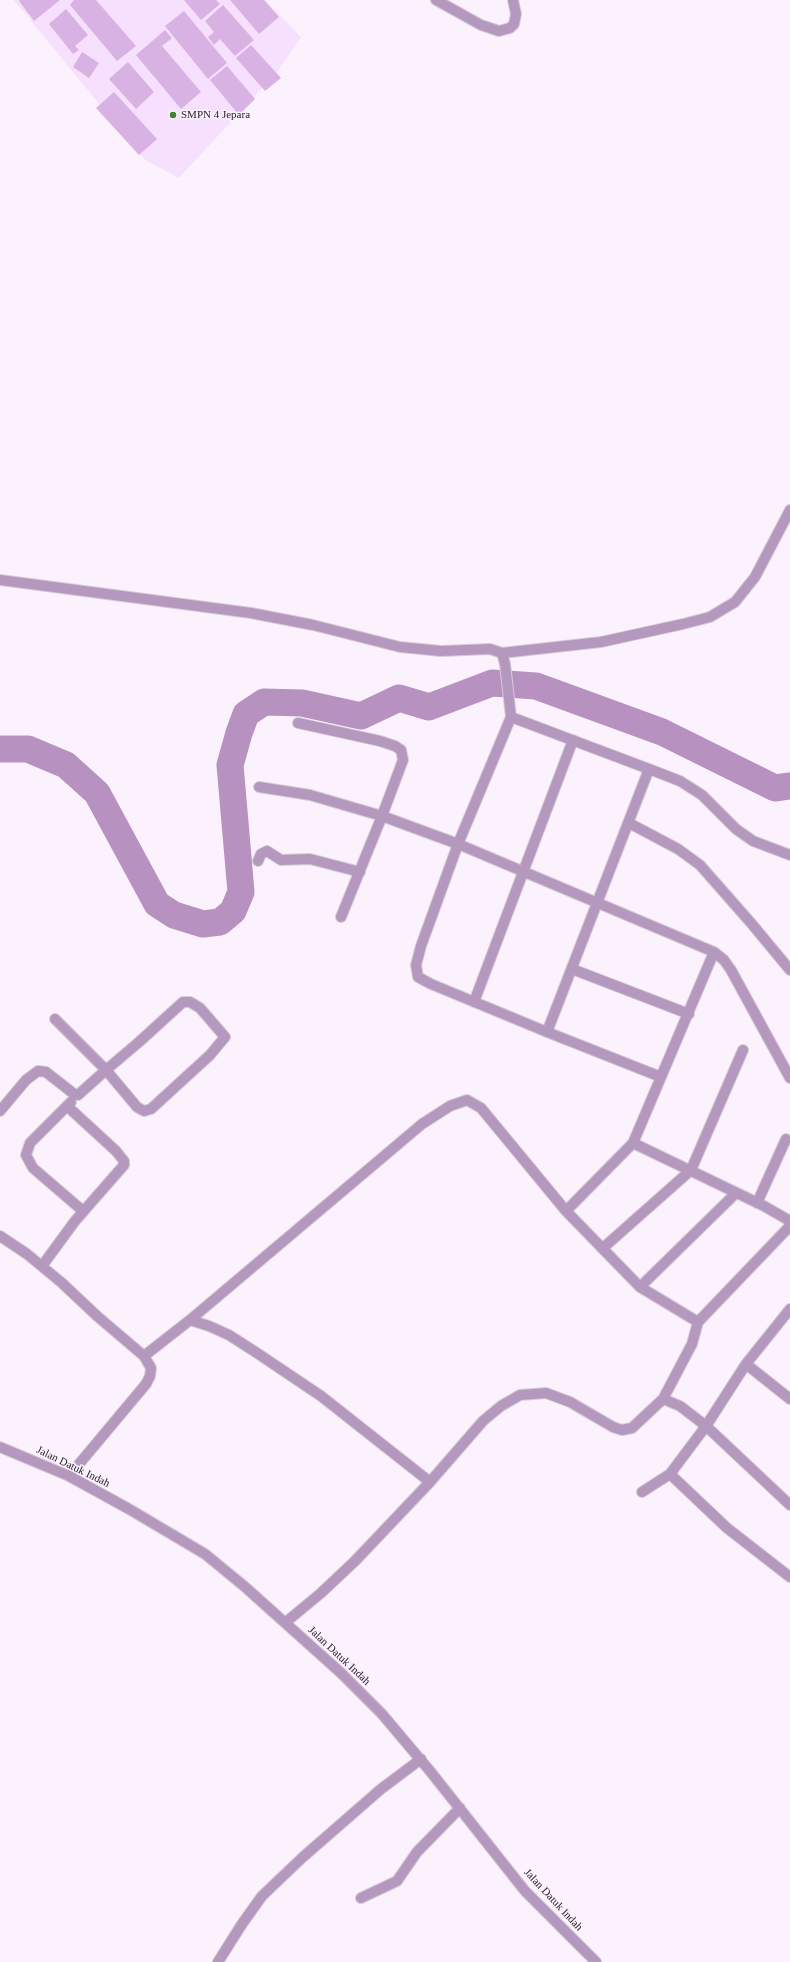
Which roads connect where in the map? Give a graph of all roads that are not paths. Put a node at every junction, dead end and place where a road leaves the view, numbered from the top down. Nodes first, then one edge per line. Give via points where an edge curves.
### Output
1 (436, 0) edge
2 (513, 0) edge
3 (790, 510) edge
4 (0, 580) edge
5 (502, 653) junction
6 (511, 717) junction
7 (298, 723) dead end
8 (573, 740) junction
9 (649, 769) junction
10 (259, 787) dead end
11 (382, 816) junction
12 (629, 823) junction
13 (458, 844) junction
14 (790, 855) edge
15 (258, 861) dead end
16 (360, 872) junction
17 (524, 872) junction
18 (598, 904) junction
19 (341, 917) dead end
20 (714, 952) junction
21 (572, 969) junction
22 (790, 970) edge
23 (474, 1002) junction
24 (689, 1014) junction
25 (55, 1019) dead end
26 (547, 1032) junction
27 (742, 1050) dead end
28 (106, 1070) junction
29 (662, 1077) junction
30 (790, 1078) edge
31 (78, 1095) junction
32 (67, 1106) junction
33 (0, 1111) edge
34 (786, 1139) dead end
35 (633, 1143) junction
36 (691, 1170) junction
37 (736, 1193) junction
38 (757, 1203) junction
39 (83, 1211) junction
40 (566, 1211) junction
41 (790, 1221) edge
42 (790, 1226) edge
43 (0, 1236) edge
44 (603, 1248) junction
45 (42, 1266) junction
46 (640, 1287) junction
47 (790, 1310) edge
48 (190, 1320) junction
49 (698, 1322) junction
50 (144, 1356) junction
51 (746, 1364) junction
52 (663, 1399) junction
53 (790, 1399) edge
54 (706, 1426) junction
55 (0, 1447) edge
56 (670, 1474) junction
57 (69, 1476) junction
58 (430, 1482) junction
59 (642, 1492) dead end
60 (790, 1505) edge
61 (790, 1577) edge
62 (286, 1622) junction
63 (421, 1759) junction
64 (460, 1808) junction
65 (361, 1898) dead end
66 (218, 1962) edge
67 (596, 1962) edge

1 - 2 street via 481,25 499,31 514,24 516,14
3 - 5 street via 755,577 735,602 710,616 601,642
4 - 5 street via 244,612 313,625 400,647 441,651 490,649
5 - 6 street
6 - 8 street
6 - 13 street
7 - 11 street via 385,742 401,750 403,760
8 - 9 street
8 - 17 street
9 - 12 street
9 - 14 street via 680,781 702,795 753,841
10 - 11 street via 310,795
11 - 13 street
11 - 16 street
12 - 18 street
12 - 22 street via 678,849 700,865
13 - 17 street
13 - 23 street via 416,965 418,977
15 - 16 street via 262,854 267,852 281,860 310,859
16 - 19 street
17 - 18 street
17 - 23 street
18 - 20 street via 664,929
18 - 21 street
20 - 24 street
20 - 30 street via 731,970
21 - 24 street
21 - 26 street
23 - 26 street
24 - 29 street
25 - 28 street
26 - 29 street
27 - 36 street
28 - 28 street via 182,1002 190,1002 200,1008 225,1036 220,1045 151,1109 144,1111 137,1107
28 - 31 street
29 - 35 street
31 - 32 street
31 - 33 street via 46,1072 38,1071 26,1080
32 - 39 street via 116,1151 124,1162 122,1169
32 - 39 street via 30,1143 26,1155 33,1168
34 - 38 street
35 - 36 street
35 - 40 street
36 - 37 street
36 - 44 street
37 - 38 street
37 - 46 street
38 - 41 street
39 - 45 street
40 - 44 street
40 - 48 street via 481,1108 467,1100 450,1106 422,1124
42 - 49 street
43 - 45 street
44 - 46 street
45 - 50 street
46 - 49 street
47 - 51 street
48 - 50 street
48 - 58 street via 229,1335 302,1383
49 - 52 street via 692,1344
50 - 57 street via 152,1368 146,1384
51 - 53 street
51 - 54 street
52 - 54 street via 680,1406
52 - 58 street via 632,1428 622,1430 570,1402 546,1393 520,1395 483,1421
54 - 56 street
54 - 60 street
55 - 57 street, Jalan Datuk Indah
56 - 59 street
56 - 61 street via 727,1528
57 - 62 street, Jalan Datuk Indah via 205,1554
58 - 62 street via 355,1561
62 - 63 street, Jalan Datuk Indah via 341,1672
63 - 64 street, Jalan Datuk Indah
63 - 66 street via 376,1794 262,1896
64 - 65 street via 417,1852 397,1881
64 - 67 street, Jalan Datuk Indah via 525,1890

